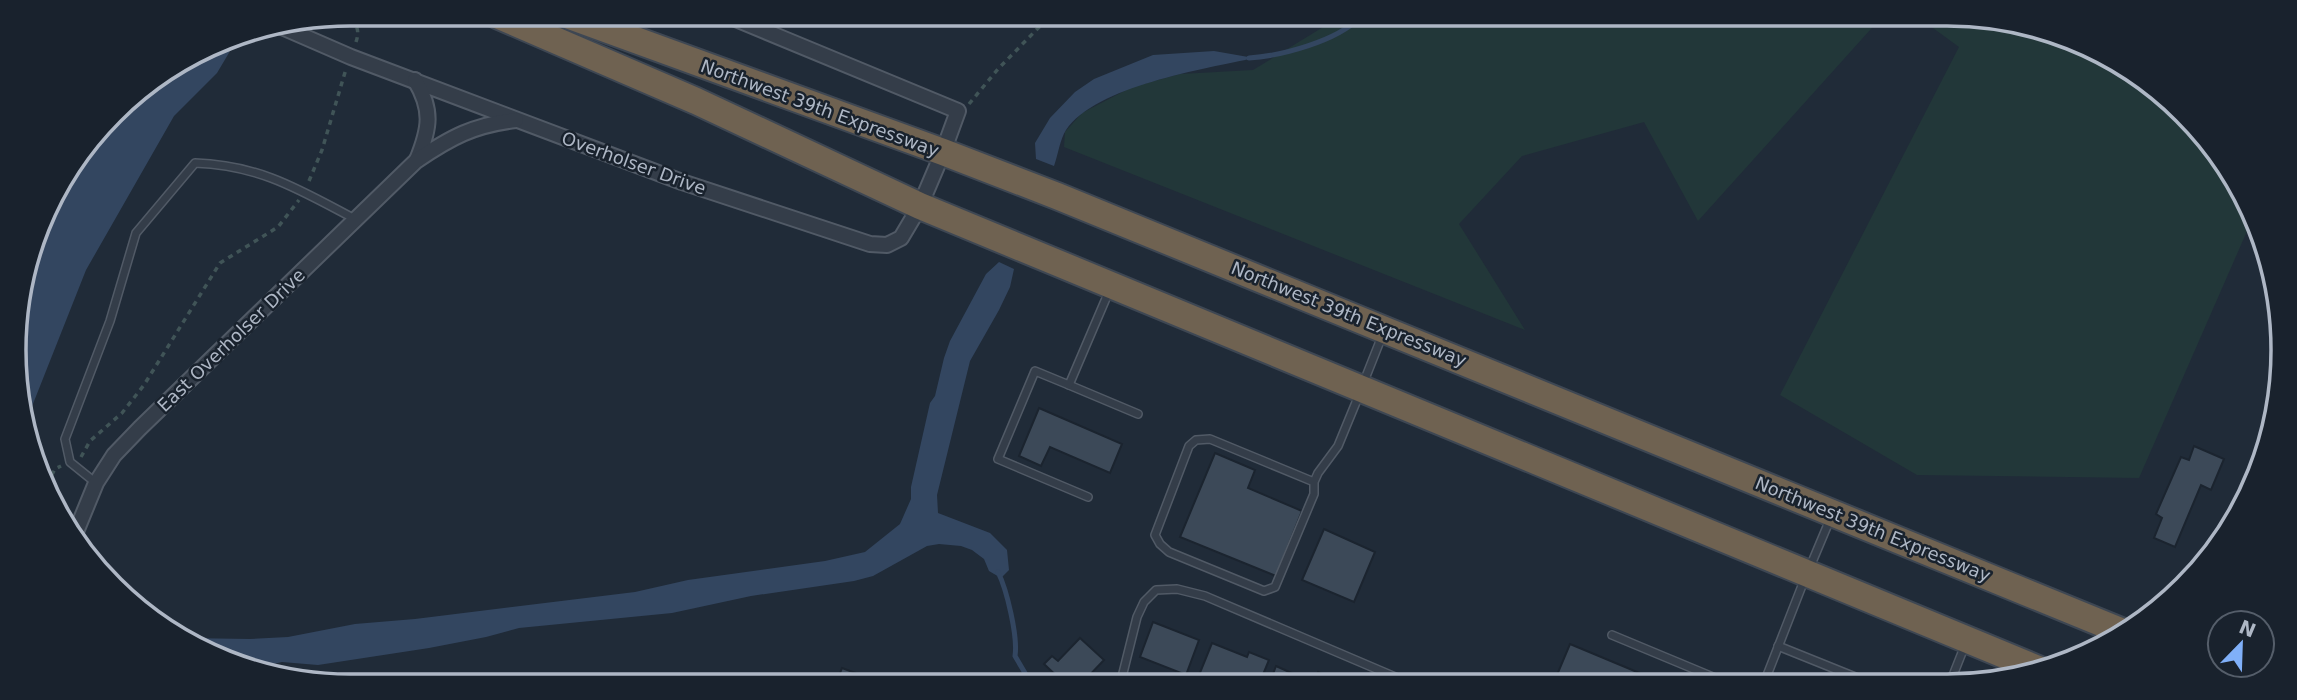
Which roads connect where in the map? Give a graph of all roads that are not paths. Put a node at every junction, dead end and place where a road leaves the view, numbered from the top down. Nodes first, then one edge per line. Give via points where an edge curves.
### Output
1 (522, 26) edge
2 (597, 26) edge
3 (753, 26) edge
4 (292, 31) edge
5 (415, 80) junction
6 (517, 120) junction
7 (943, 152) junction
8 (416, 161) junction
9 (920, 206) junction
10 (356, 220) junction
11 (1111, 286) junction
12 (1385, 329) junction
13 (1069, 385) junction
14 (1361, 389) junction
15 (1138, 414) dead end
16 (1314, 482) junction
17 (96, 484) junction
18 (1088, 497) dead end
19 (1832, 513) junction
20 (78, 526) edge
21 (1807, 574) junction
22 (2113, 628) edge
23 (1612, 635) dead end
24 (1967, 640) junction
25 (1778, 646) junction
26 (2025, 665) edge
27 (1123, 674) edge
28 (1388, 674) edge
29 (1706, 674) edge
30 (1767, 674) edge
31 (1848, 674) edge
32 (1954, 674) edge

1 - 9 highway, Northwest 39th Expressway
2 - 7 highway, Northwest 39th Expressway
3 - 7 street, Overholser Drive via 958,111
4 - 5 street, Overholser Drive
5 - 6 street, Overholser Drive
5 - 8 street, East Overholser Drive via 425,97 428,122
6 - 8 street, East Overholser Drive via 466,132
6 - 9 street, Overholser Drive via 682,182 870,244 887,245 901,238
7 - 9 street, Overholser Drive
7 - 12 highway, Northwest 39th Expressway
8 - 10 street, East Overholser Drive
9 - 11 highway, Northwest 39th Expressway
10 - 17 street, East Overholser Drive via 140,428 114,455
10 - 17 lane via 278,179 224,164 195,163 136,233 110,321 65,439 70,462
11 - 13 lane
11 - 14 highway, Northwest 39th Expressway
12 - 14 lane
12 - 19 highway, Northwest 39th Expressway
13 - 15 lane
13 - 18 lane via 1035,371 999,459
14 - 16 lane via 1339,446
14 - 21 highway, Northwest 39th Expressway
16 - 16 lane via 1210,439 1196,440 1188,446 1155,535 1169,552 1264,591 1275,587 1314,494
17 - 20 street, East Overholser Drive
19 - 21 lane
19 - 22 highway, Northwest 39th Expressway
21 - 24 highway, Northwest 39th Expressway
21 - 25 lane
23 - 29 lane
24 - 26 highway, Northwest 39th Expressway
24 - 32 lane
25 - 30 lane
25 - 31 lane
27 - 28 lane via 1144,602 1156,590 1177,589 1205,596

